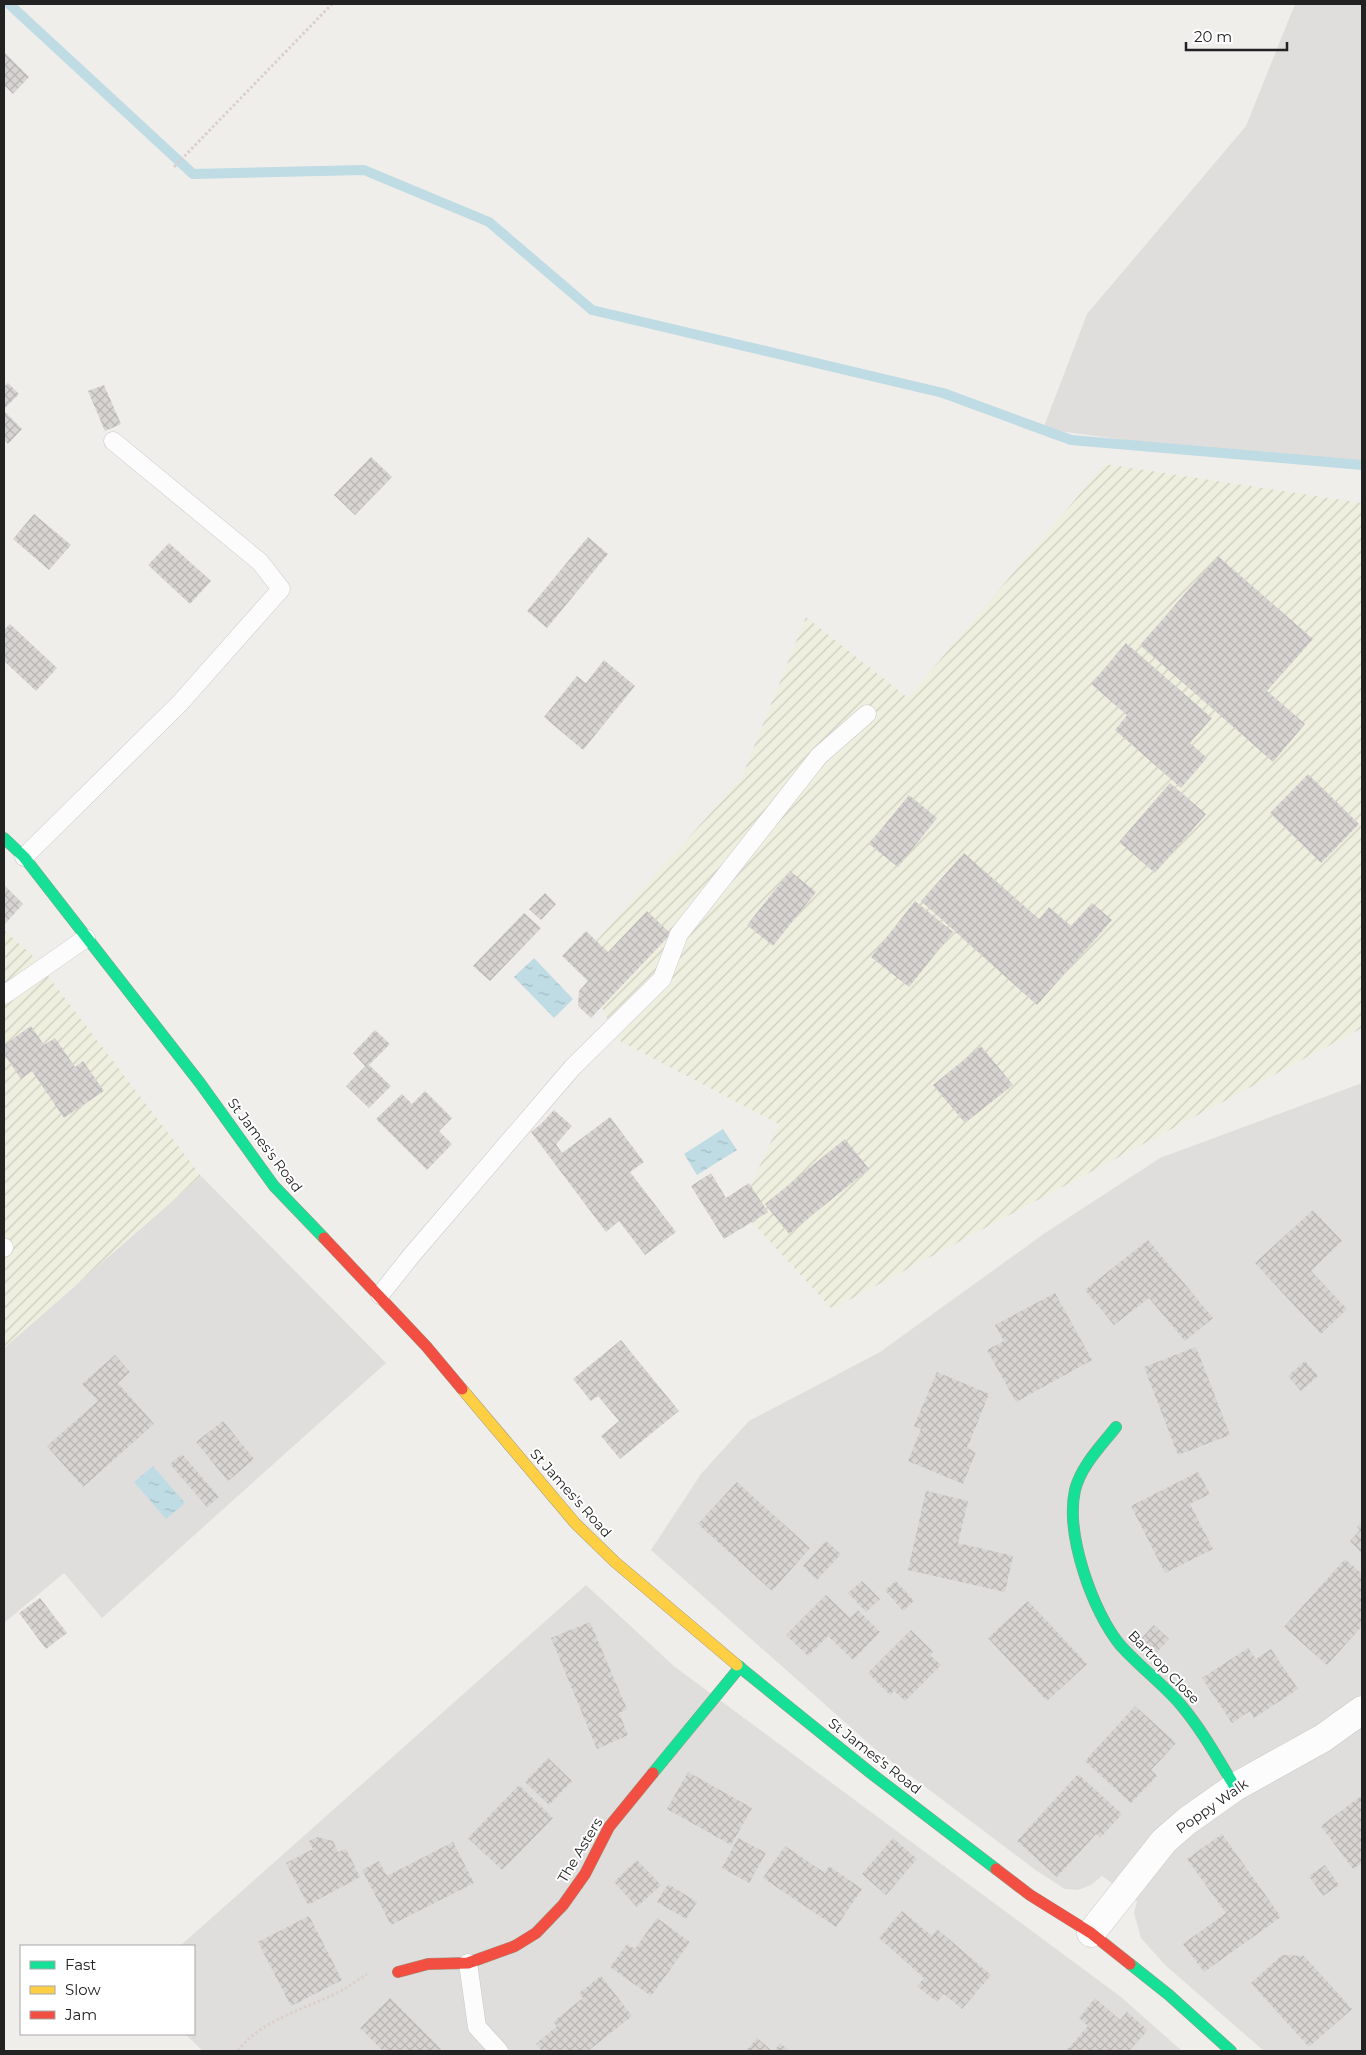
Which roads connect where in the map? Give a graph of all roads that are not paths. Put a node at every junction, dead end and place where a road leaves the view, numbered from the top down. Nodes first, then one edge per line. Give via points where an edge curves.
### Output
1 (113, 441) dead end
2 (867, 714) dead end
3 (4, 838) edge
4 (24, 857) junction
5 (86, 938) junction
6 (4, 995) edge
7 (380, 1295) junction
8 (1116, 1427) dead end
9 (740, 1667) junction
10 (1362, 1710) edge
11 (1235, 1787) junction
12 (1091, 1934) junction
13 (468, 1963) junction
14 (398, 1972) road end
15 (499, 2051) edge
16 (1231, 2051) edge

1 - 4 lane via 260,562 281,589 180,703
2 - 7 lane via 820,756 679,934 662,979 572,1068
3 - 4 street, St James's Road
4 - 5 street, St James's Road
5 - 6 lane
5 - 7 street, St James's Road via 200,1083 274,1186
7 - 9 street, St James's Road via 575,1523 615,1562
8 - 11 street, Bartrop Close via 1083,1472 1075,1490 1072,1512 1076,1540 1099,1610 1114,1637 1200,1729
9 - 12 street, St James's Road via 872,1774 1030,1895
9 - 13 street, The Asters via 609,1828 564,1905 536,1933 515,1946
10 - 11 street, Poppy Walk via 1323,1738
11 - 12 street, Poppy Walk via 1164,1841
12 - 16 street, St James's Road via 1169,1995
13 - 14 street, The Asters via 428,1964
13 - 15 lane via 477,2026

